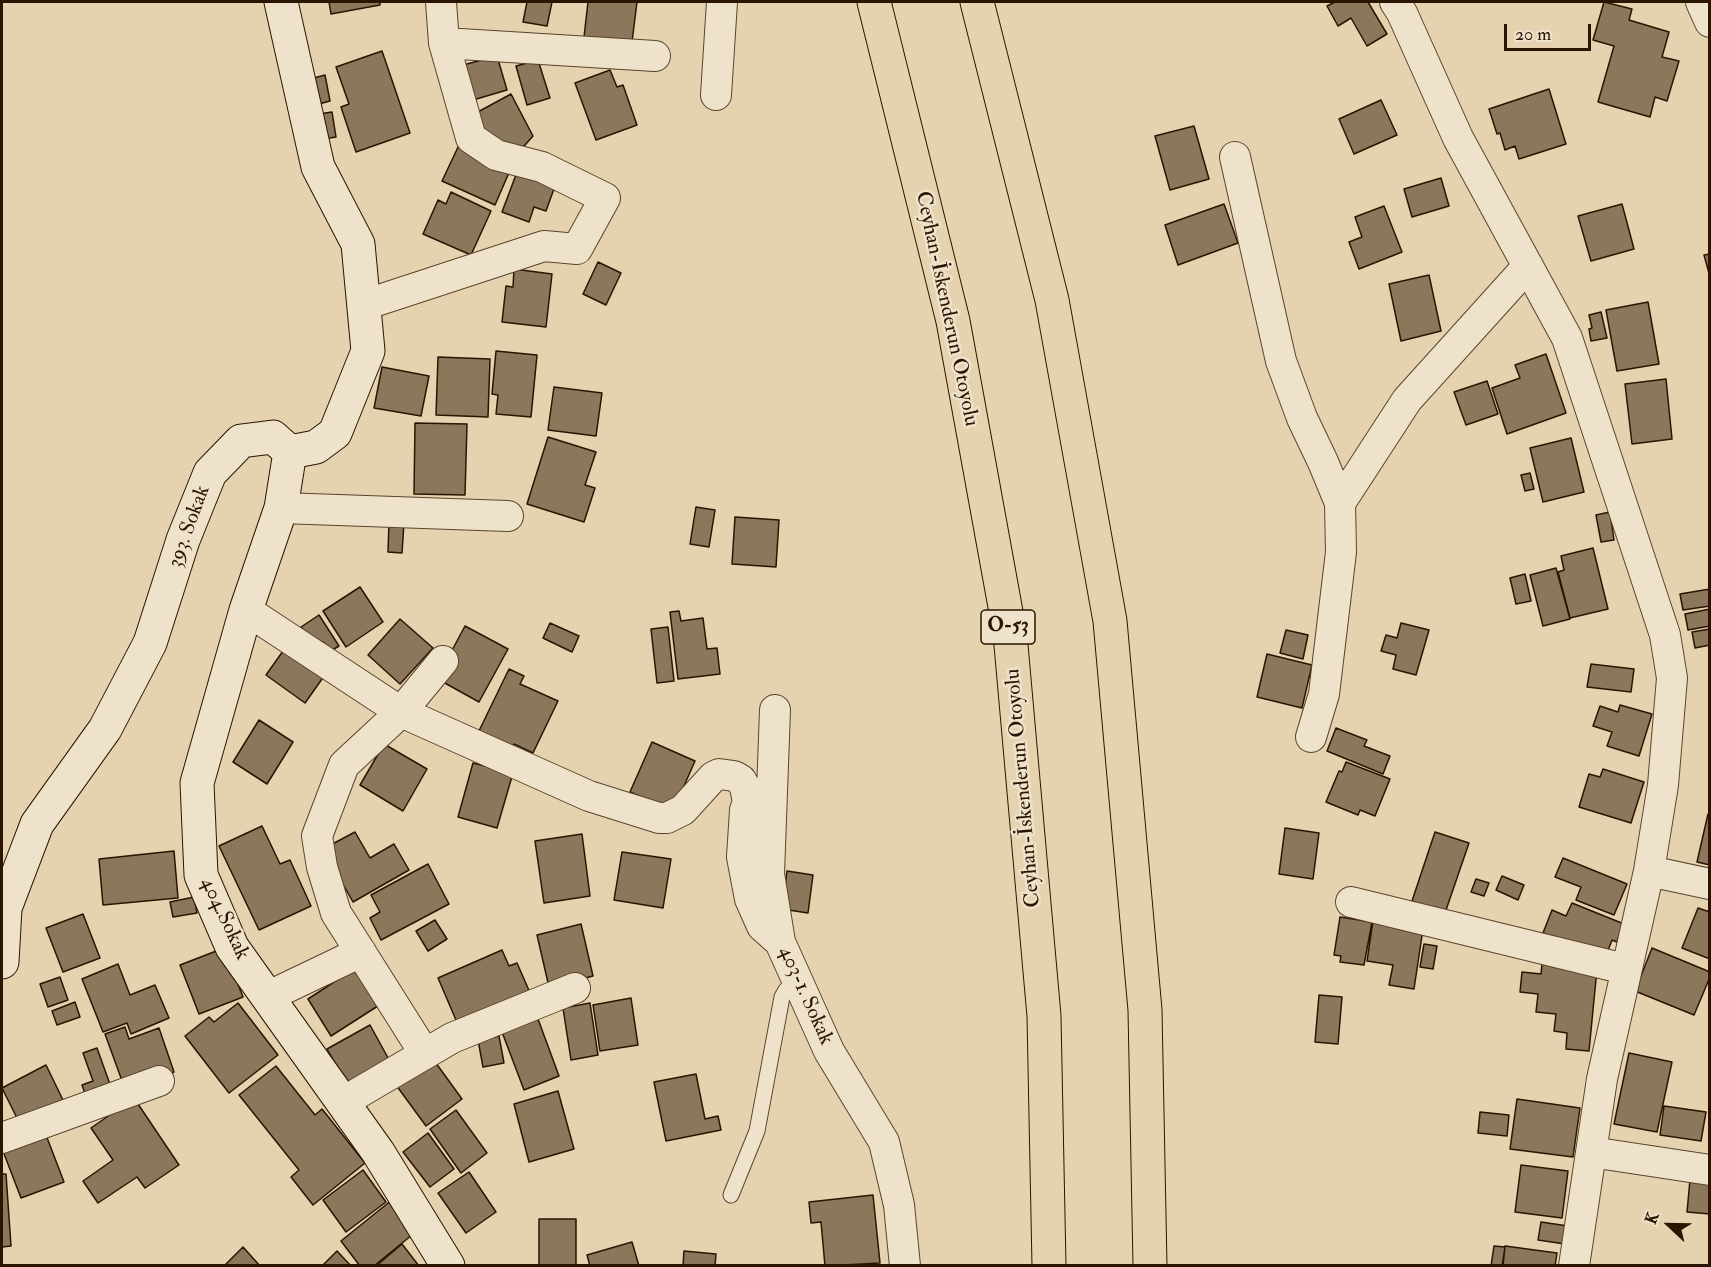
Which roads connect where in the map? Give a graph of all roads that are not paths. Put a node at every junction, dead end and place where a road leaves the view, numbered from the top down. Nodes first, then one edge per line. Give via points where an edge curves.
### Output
1 (281, 2) edge
2 (441, 2) edge
3 (722, 2) edge
4 (874, 2) edge
5 (977, 2) edge
6 (1701, 2) edge
7 (1399, 5) edge
8 (1710, 22) edge
9 (444, 43) junction
10 (655, 56) dead end
11 (716, 95) dead end
12 (1235, 158) dead end
13 (1528, 266) junction
14 (364, 305) junction
15 (290, 453) junction
16 (1340, 503) junction
17 (281, 508) junction
18 (508, 516) dead end
19 (246, 610) junction
20 (443, 661) dead end
21 (775, 711) dead end
22 (401, 712) junction
23 (1311, 737) dead end
24 (1649, 871) junction
25 (1710, 884) edge
26 (1351, 902) dead end
27 (780, 942) junction
28 (361, 952) junction
29 (2, 962) edge
30 (1625, 969) junction
31 (798, 982) junction
32 (575, 988) dead end
33 (267, 997) junction
34 (425, 1054) junction
35 (159, 1081) dead end
36 (343, 1102) junction
37 (2, 1138) edge
38 (1592, 1152) junction
39 (1710, 1170) edge
40 (731, 1195) dead end
41 (448, 1266) edge
42 (905, 1266) edge
43 (1049, 1266) edge
44 (1150, 1266) edge
45 (1574, 1266) edge

1 - 14 street via 318,167 358,244
2 - 9 street
3 - 11 street
4 - 43 highway, Ceyhan-İskenderun Otoyolu / O-53 via 953,321 1010,634 1044,1016
5 - 44 highway via 1052,300 1110,621 1145,1010
6 - 8 street
7 - 13 street via 1458,138
9 - 10 street
9 - 14 street via 471,138 496,155 542,167 605,198 577,249 544,246
12 - 16 street via 1281,361
13 - 16 street via 1407,400
13 - 24 street via 1567,338 1665,634 1672,678 1663,785
14 - 15 street via 368,351 335,433 316,447
15 - 17 street, 404.Sokak
15 - 29 street, 393. Sokak via 273,437 241,441 210,473 183,540 150,643 105,729 37,824 5,908
16 - 23 street via 1341,552 1333,623 1324,694
17 - 18 street
17 - 19 street, 404.Sokak
19 - 22 street
19 - 33 street, 404.Sokak via 197,783 201,875 232,947
20 - 22 street
21 - 27 street, 403-1. Sokak via 769,874
22 - 27 street via 589,796 659,818 683,810 719,774 741,780 748,795 742,857 750,900 762,926
22 - 28 street via 344,765 317,836 336,913
24 - 25 street
24 - 30 street
26 - 30 street
27 - 31 street, 403-1. Sokak
28 - 33 street
28 - 34 street
30 - 38 street via 1602,1079
31 - 40 lane via 782,997 757,1131
31 - 42 street, 403-1. Sokak via 829,1051 884,1143 899,1205
32 - 34 street via 452,1038
33 - 36 street, 404.Sokak
34 - 36 street
35 - 37 street
36 - 41 street, 404.Sokak
38 - 39 street
38 - 45 street

